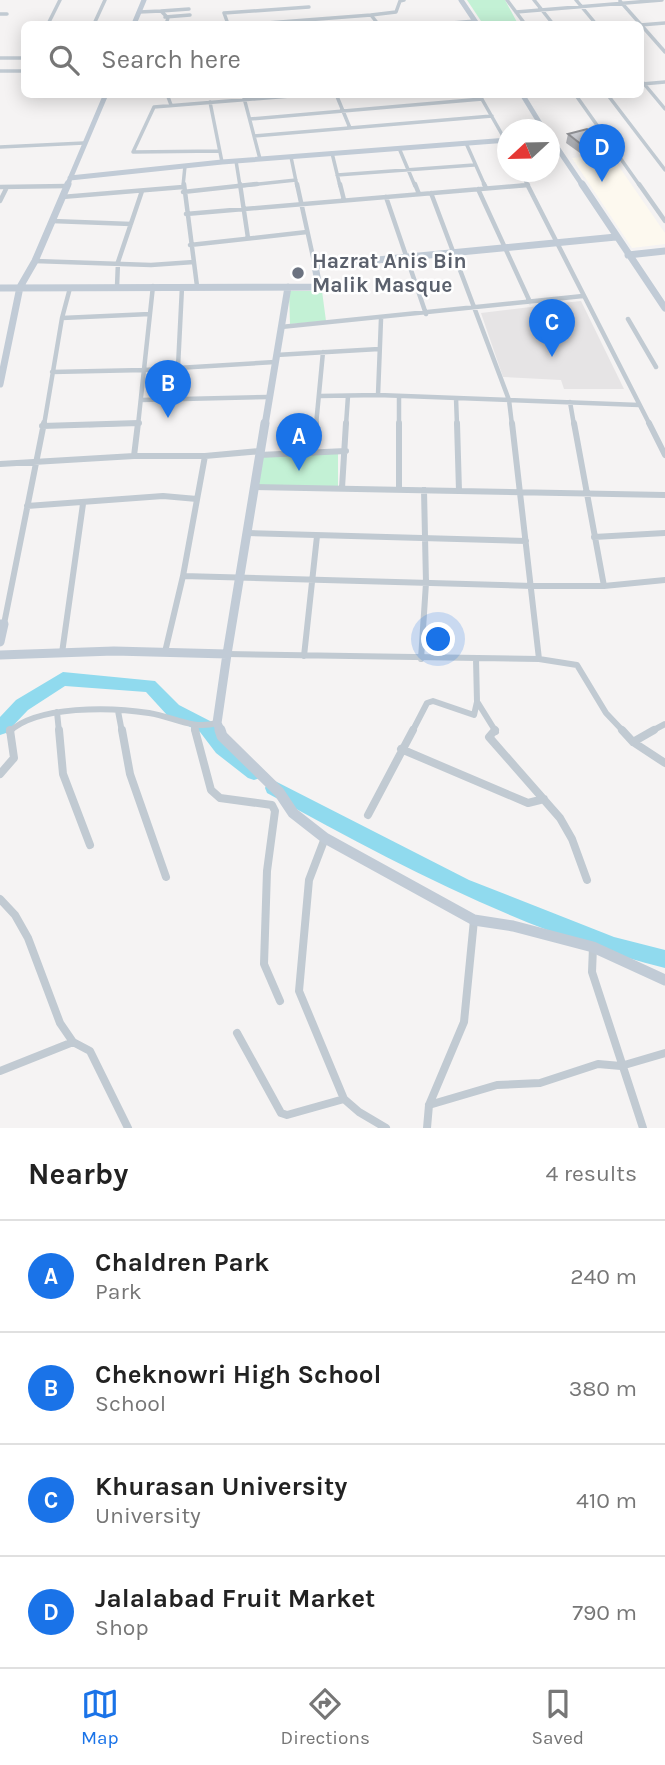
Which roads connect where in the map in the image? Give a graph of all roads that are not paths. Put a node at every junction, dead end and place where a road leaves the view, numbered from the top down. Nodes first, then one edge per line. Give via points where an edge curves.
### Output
1 (60, 0) edge
2 (105, 0) edge
3 (144, 0) edge
4 (307, 0) edge
5 (404, 0) edge
6 (461, 0) edge
7 (507, 0) edge
8 (534, 0) edge
9 (576, 0) edge
10 (660, 0) edge
11 (620, 1) edge
12 (581, 6) junction
13 (665, 6) edge
14 (309, 7) junction
15 (189, 9) dead end
16 (541, 10) junction
17 (160, 11) junction
18 (139, 12) junction
19 (516, 12) junction
20 (0, 14) edge
21 (7, 14) dead end
22 (190, 15) dead end
23 (371, 15) junction
24 (165, 17) junction
25 (327, 18) junction
26 (314, 19) junction
27 (50, 21) edge
28 (95, 21) edge
29 (135, 21) edge
30 (167, 21) edge
31 (227, 21) edge
32 (304, 21) edge
33 (329, 21) edge
34 (376, 21) edge
35 (475, 21) edge
36 (523, 21) edge
37 (550, 21) edge
38 (594, 21) edge
39 (638, 21) edge
40 (665, 23) edge
41 (644, 25) edge
42 (644, 28) edge
43 (665, 52) edge
44 (0, 58) edge
45 (21, 58) edge
46 (0, 71) edge
47 (21, 71) edge
48 (665, 81) edge
49 (644, 82) edge
50 (644, 84) edge
51 (104, 98) edge
52 (168, 98) edge
53 (237, 98) edge
54 (244, 98) edge
55 (338, 98) edge
56 (471, 98) edge
57 (482, 98) edge
58 (524, 98) edge
59 (578, 98) edge
60 (610, 98) edge
61 (210, 102) junction
62 (171, 105) junction
63 (665, 109) edge
64 (343, 111) junction
65 (492, 116) junction
66 (250, 119) junction
67 (537, 119) edge
68 (497, 125) edge
69 (350, 128) junction
70 (254, 136) junction
71 (497, 142) edge
72 (84, 143) junction
73 (466, 143) junction
74 (0, 147) edge
75 (399, 148) junction
76 (219, 151) junction
77 (560, 152) edge
78 (332, 153) junction
79 (291, 156) junction
80 (260, 159) junction
81 (236, 161) junction
82 (222, 162) junction
83 (474, 165) junction
84 (185, 166) junction
85 (408, 170) junction
86 (665, 170) edge
87 (337, 175) junction
88 (71, 178) junction
89 (296, 180) junction
90 (526, 182) edge
91 (528, 185) junction
92 (67, 186) junction
93 (0, 187) edge
94 (7, 187) junction
95 (239, 187) junction
96 (486, 188) junction
97 (478, 189) junction
98 (183, 190) junction
99 (142, 191) junction
100 (431, 193) junction
101 (419, 194) junction
102 (62, 197) junction
103 (386, 197) junction
104 (344, 200) junction
105 (0, 201) edge
106 (302, 202) junction
107 (243, 209) junction
108 (186, 214) junction
109 (52, 221) junction
110 (665, 221) edge
111 (131, 224) junction
112 (307, 232) junction
113 (616, 237) junction
114 (248, 238) junction
115 (556, 242) junction
116 (190, 244) junction
117 (503, 247) junction
118 (665, 251) edge
119 (456, 254) junction
120 (628, 255) junction
121 (407, 258) junction
122 (35, 261) junction
123 (118, 262) junction
124 (194, 262) junction
125 (315, 266) junction
126 (153, 286) junction
127 (197, 286) junction
128 (20, 287) junction
129 (117, 287) junction
130 (182, 287) junction
131 (288, 287) junction
132 (0, 288) edge
133 (70, 288) junction
134 (583, 296) junction
135 (530, 302) junction
136 (665, 309) edge
137 (475, 310) junction
138 (150, 314) junction
139 (426, 314) junction
140 (62, 318) junction
141 (380, 319) junction
142 (628, 319) dead end
143 (281, 327) junction
144 (379, 349) junction
145 (323, 352) junction
146 (276, 358) junction
147 (665, 364) edge
148 (178, 367) junction
149 (144, 370) junction
150 (1, 372) edge
151 (52, 372) junction
152 (0, 384) edge
153 (320, 396) junction
154 (348, 396) junction
155 (378, 396) junction
156 (399, 396) junction
157 (268, 397) junction
158 (456, 398) junction
159 (141, 400) junction
160 (509, 400) junction
161 (570, 402) junction
162 (639, 405) junction
163 (139, 423) junction
164 (42, 426) junction
165 (346, 451) junction
166 (259, 453) junction
167 (313, 453) junction
168 (665, 455) edge
169 (134, 456) junction
170 (205, 457) junction
171 (37, 462) junction
172 (0, 464) edge
173 (254, 486) junction
174 (342, 488) junction
175 (399, 490) junction
176 (424, 490) junction
177 (459, 491) junction
178 (522, 492) junction
179 (585, 494) junction
180 (665, 495) edge
181 (197, 499) junction
182 (83, 504) junction
183 (27, 506) junction
184 (246, 533) junction
185 (665, 533) edge
186 (317, 536) junction
187 (594, 537) junction
188 (425, 539) junction
189 (526, 541) junction
190 (183, 576) junction
191 (238, 578) junction
192 (313, 580) junction
193 (665, 580) edge
194 (426, 583) junction
195 (532, 586) junction
196 (604, 586) junction
197 (2, 624) edge
198 (0, 642) edge
199 (164, 652) junction
200 (62, 653) junction
201 (227, 654) junction
202 (0, 655) edge
203 (304, 656) junction
204 (421, 659) junction
205 (476, 659) junction
206 (540, 659) junction
207 (478, 702) junction
208 (118, 711) junction
209 (57, 712) junction
210 (217, 723) junction
211 (665, 724) edge
212 (194, 728) junction
213 (633, 742) junction
214 (401, 749) junction
215 (663, 759) edge
216 (0, 774) edge
217 (544, 799) junction
218 (368, 815) dead end
219 (325, 838) junction
220 (90, 845) dead end
221 (166, 877) dead end
222 (587, 880) dead end
223 (0, 899) edge
224 (474, 920) junction
225 (593, 947) junction
226 (665, 980) edge
227 (279, 1001) dead end
228 (237, 1032) dead end
229 (73, 1042) junction
230 (665, 1053) edge
231 (621, 1066) junction
232 (0, 1071) edge
233 (344, 1099) junction
234 (429, 1105) junction
235 (128, 1128) edge
236 (386, 1128) edge
237 (427, 1128) edge
238 (643, 1128) edge

1 - 27 street
2 - 28 street
3 - 18 main road
4 - 14 street
5 - 23 street via 396,12
6 - 35 main road
7 - 19 street
8 - 16 street
9 - 12 street
10 - 11 street
10 - 13 street
11 - 12 street
11 - 39 street
12 - 16 street
12 - 38 street
14 - 26 street
14 - 31 street via 225,13
15 - 17 street
16 - 19 street
16 - 37 street
17 - 18 street
17 - 24 street
18 - 29 main road
19 - 36 street
20 - 21 street
22 - 24 street
23 - 25 street
23 - 34 street
24 - 30 street
25 - 26 street
25 - 33 street
26 - 32 street
40 - 41 street
42 - 43 street
44 - 45 street
46 - 47 street
48 - 49 street
50 - 63 street
51 - 72 main road
52 - 62 street
53 - 61 street
54 - 66 street
55 - 64 street
56 - 64 street
57 - 65 street
58 - 67 main road
59 - 110 street
60 - 86 street
61 - 62 street
61 - 76 street
62 - 76 street via 154,107 133,152
64 - 66 street
64 - 69 street
65 - 68 street
65 - 69 street
66 - 70 street
69 - 70 street
70 - 80 street
71 - 73 main road
72 - 74 street
72 - 88 main road
73 - 75 main road
73 - 83 street
75 - 78 main road
75 - 85 street
76 - 82 street
77 - 113 main road
78 - 79 main road
78 - 87 street
79 - 80 main road
79 - 89 street
80 - 81 main road
81 - 82 main road
81 - 95 street
82 - 84 main road
83 - 85 street
83 - 96 street
84 - 88 main road
84 - 98 street
85 - 87 street
85 - 101 street
87 - 104 street
88 - 92 main road
89 - 95 street
89 - 106 street
90 - 91 street
91 - 96 street
91 - 115 street
92 - 94 street
92 - 102 main road
93 - 94 street
94 - 105 street
95 - 98 street
95 - 107 street
96 - 97 street
97 - 100 street
97 - 117 street
98 - 99 street
98 - 108 street
99 - 102 street
99 - 111 street
100 - 101 street
100 - 119 street
101 - 103 street
102 - 109 main road
103 - 104 street
103 - 121 street
104 - 106 street
106 - 107 street
106 - 112 street
107 - 108 street
107 - 114 street
108 - 116 street
109 - 111 street
109 - 122 main road
111 - 123 street
112 - 114 street
112 - 125 street
113 - 115 main road
113 - 120 main road
114 - 116 street
115 - 117 main road
115 - 134 street
116 - 124 street
117 - 119 main road
117 - 135 street
118 - 120 main road
119 - 121 main road
119 - 137 street
120 - 136 main road
121 - 125 main road
121 - 139 street
122 - 123 street
122 - 128 main road
123 - 124 street
123 - 129 street
124 - 127 street
125 - 131 main road via 319,287
126 - 129 main road
126 - 130 main road
126 - 138 street
127 - 130 main road
127 - 131 main road
128 - 132 main road
128 - 133 main road
128 - 150 main road
129 - 133 main road
130 - 148 street
131 - 143 main road
133 - 140 street
134 - 135 street
134 - 162 street
135 - 137 street
137 - 139 street
137 - 160 street
138 - 140 street
138 - 149 street
139 - 141 street
140 - 151 street
141 - 143 street
141 - 144 street
142 - 147 street via 656,366
143 - 146 main road
144 - 145 street
144 - 155 street
145 - 146 street
145 - 153 street
146 - 148 street
146 - 157 main road
148 - 149 street
149 - 151 street
149 - 159 street
150 - 152 main road
151 - 164 street
153 - 154 street
153 - 167 street
154 - 155 street
154 - 165 street
155 - 156 street
156 - 158 street
156 - 175 street
157 - 159 street
157 - 166 main road
158 - 160 street
158 - 177 street
159 - 163 street
160 - 161 street
160 - 178 street
161 - 162 street
161 - 179 street
162 - 168 street
163 - 164 street
163 - 169 street
164 - 171 street
165 - 167 street
165 - 174 street
166 - 167 street
166 - 170 street
166 - 173 main road
169 - 170 street
169 - 171 street
170 - 181 street
171 - 172 street
171 - 183 street
173 - 174 street
173 - 184 main road
174 - 175 street
175 - 176 street
176 - 177 street
176 - 188 street
177 - 178 street
178 - 179 street
178 - 189 street
179 - 180 street
179 - 187 street
181 - 182 street via 163,496
181 - 190 street
182 - 183 street
182 - 200 street
183 - 197 street
184 - 186 street
184 - 191 main road
185 - 187 street
186 - 188 street
186 - 192 street
187 - 196 street
188 - 189 street
188 - 194 street
189 - 195 street
190 - 191 street
190 - 199 street
191 - 192 street
191 - 201 main road
192 - 194 street
192 - 203 street
193 - 196 street
194 - 195 street
194 - 204 street
195 - 196 street
195 - 206 street
197 - 198 main road
199 - 200 main road
199 - 201 main road
200 - 202 main road
201 - 203 street
201 - 210 main road
203 - 204 street
204 - 205 street
205 - 206 street
205 - 207 street
206 - 213 street via 577,665 606,713
207 - 214 street via 474,715 427,702
207 - 217 street via 496,732 489,737
208 - 209 street
208 - 212 street via 161,715
208 - 221 street via 131,774
209 - 216 street via 9,731 13,760
209 - 220 street via 62,774
210 - 212 street
210 - 219 main road via 222,736 279,792 293,813
211 - 213 street
212 - 227 street via 215,795 272,805 275,811 267,871 264,964
213 - 215 street
214 - 217 street via 528,803
214 - 218 street
217 - 222 street via 572,839
219 - 224 main road
219 - 233 street via 309,880 299,991
223 - 229 street via 28,938 60,1023
224 - 225 main road
224 - 234 street via 464,1022
225 - 226 main road
225 - 231 street via 592,972
228 - 233 street via 281,1114
229 - 232 street
229 - 235 street via 90,1052
230 - 231 street
231 - 234 street via 598,1064 540,1083 497,1085
231 - 238 street
233 - 236 street
234 - 237 street

